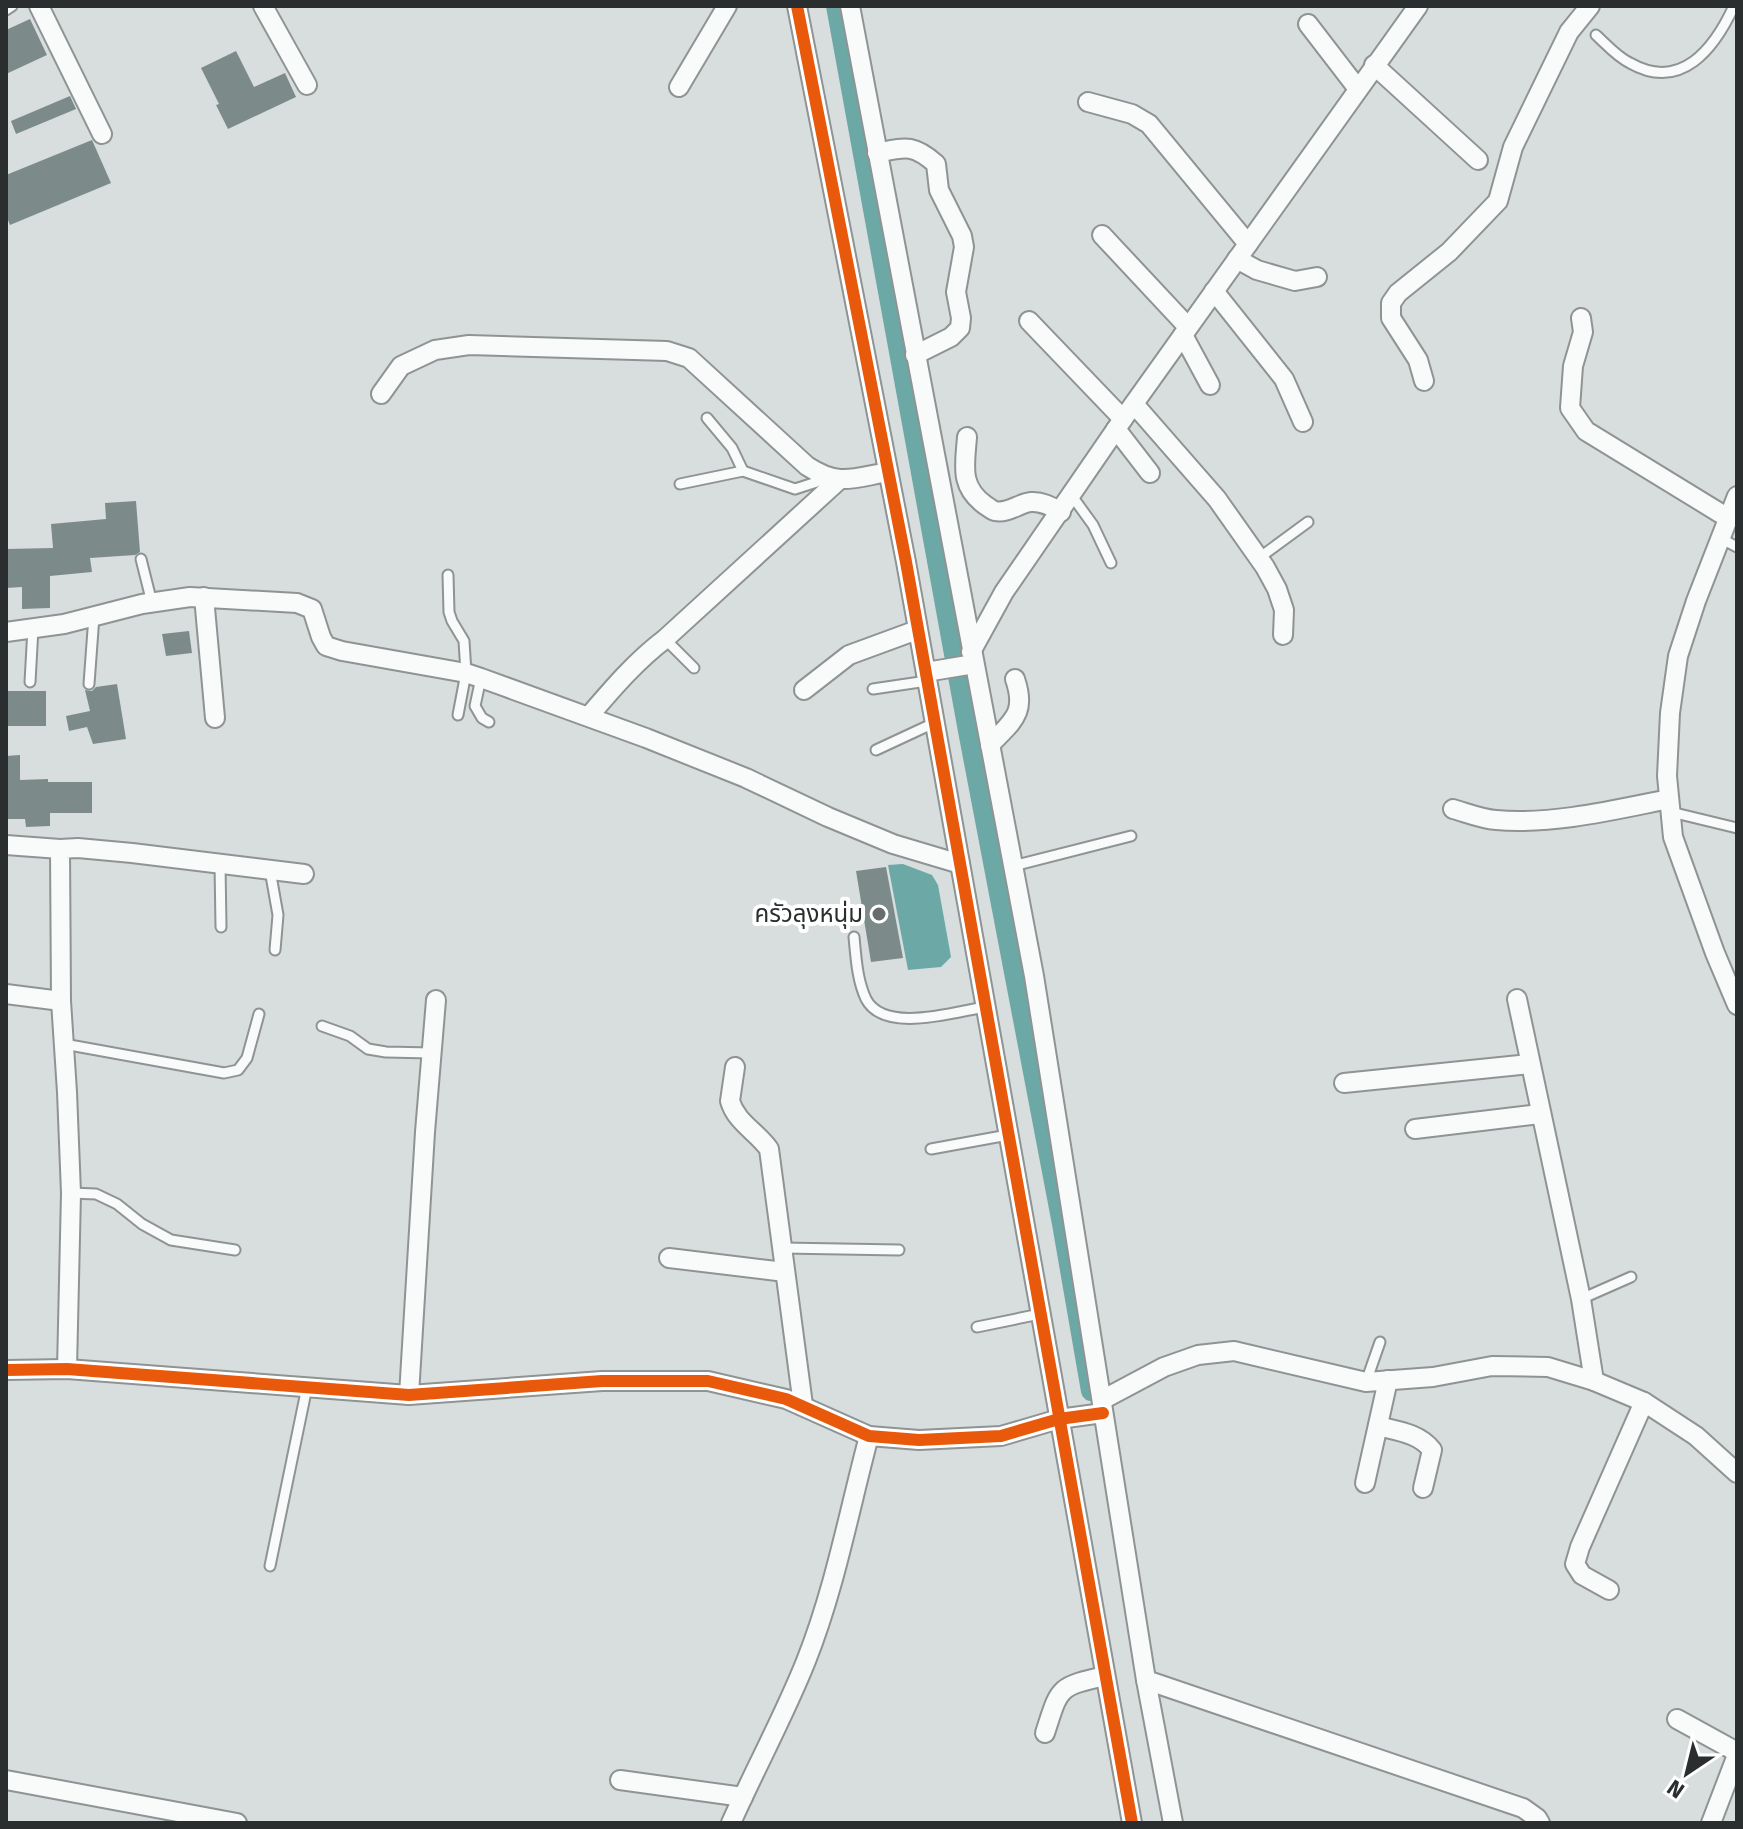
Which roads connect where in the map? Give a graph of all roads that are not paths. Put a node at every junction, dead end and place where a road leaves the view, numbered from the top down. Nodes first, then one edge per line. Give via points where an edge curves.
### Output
1 (12, 6) edge
2 (39, 6) edge
3 (263, 6) edge
4 (727, 6) edge
5 (797, 6) edge
6 (850, 6) edge
7 (1418, 6) edge
8 (1590, 6) edge
9 (1734, 6) edge
10 (6, 10) edge
11 (1308, 24) dead end
12 (1596, 35) dead end
13 (1374, 65) junction
14 (307, 85) dead end
15 (679, 87) dead end
16 (1358, 89) junction
17 (1088, 102) dead end
18 (102, 134) dead end
19 (877, 153) junction
20 (1478, 160) dead end
21 (1102, 235) dead end
22 (1243, 251) junction
23 (1317, 277) dead end
24 (1214, 291) junction
25 (1581, 318) dead end
26 (1029, 321) dead end
27 (1186, 331) junction
28 (915, 355) junction
29 (1424, 381) dead end
30 (1210, 385) dead end
31 (381, 394) dead end
32 (1124, 417) junction
33 (707, 418) dead end
34 (1303, 422) dead end
35 (967, 437) dead end
36 (743, 471) junction
37 (888, 472) junction
38 (1150, 473) dead end
39 (834, 479) junction
40 (680, 484) dead end
41 (1072, 496) junction
42 (1737, 496) edge
43 (1061, 512) junction
44 (1728, 518) junction
45 (1308, 522) dead end
46 (1729, 542) edge
47 (1259, 558) junction
48 (141, 559) dead end
49 (1111, 563) dead end
50 (448, 575) dead end
51 (204, 597) junction
52 (152, 603) junction
53 (94, 616) junction
54 (33, 628) junction
55 (917, 630) junction
56 (6, 632) edge
57 (1283, 635) dead end
58 (665, 639) junction
59 (969, 660) junction
60 (694, 668) dead end
61 (474, 675) junction
62 (930, 675) junction
63 (1015, 679) dead end
64 (30, 682) dead end
65 (89, 684) dead end
66 (873, 689) dead end
67 (804, 690) dead end
68 (458, 715) dead end
69 (589, 716) junction
70 (215, 718) dead end
71 (489, 722) dead end
72 (934, 723) junction
73 (990, 745) junction
74 (876, 750) dead end
75 (1670, 806) junction
76 (1453, 809) dead end
77 (1737, 828) edge
78 (1131, 836) dead end
79 (6, 845) edge
80 (60, 849) junction
81 (220, 864) junction
82 (960, 864) junction
83 (1013, 866) junction
84 (270, 870) junction
85 (304, 874) dead end
86 (221, 927) dead end
87 (854, 937) dead end
88 (275, 950) dead end
89 (6, 994) edge
90 (1517, 999) dead end
91 (436, 1000) dead end
92 (61, 1001) junction
93 (1737, 1005) edge
94 (985, 1007) junction
95 (259, 1014) dead end
96 (322, 1026) dead end
97 (64, 1044) junction
98 (431, 1053) junction
99 (1530, 1064) junction
100 (735, 1067) dead end
101 (1344, 1083) dead end
102 (1540, 1114) junction
103 (1415, 1129) dead end
104 (1008, 1135) junction
105 (931, 1149) dead end
106 (71, 1193) junction
107 (783, 1248) junction
108 (235, 1250) dead end
109 (899, 1250) dead end
110 (669, 1258) dead end
111 (785, 1272) junction
112 (1631, 1277) dead end
113 (1581, 1299) junction
114 (1040, 1314) junction
115 (977, 1327) dead end
116 (1380, 1342) dead end
117 (67, 1369) junction
118 (6, 1370) edge
119 (1388, 1380) junction
120 (1594, 1381) junction
121 (1366, 1382) junction
122 (307, 1387) junction
123 (409, 1395) junction
124 (1644, 1402) junction
125 (803, 1405) junction
126 (1101, 1409) junction
127 (1064, 1419) junction
128 (1378, 1426) junction
129 (869, 1436) junction
130 (1737, 1473) edge
131 (1365, 1483) dead end
132 (1423, 1488) dead end
133 (270, 1566) dead end
134 (1609, 1590) dead end
135 (1105, 1676) junction
136 (1146, 1680) junction
137 (1677, 1719) dead end
138 (1045, 1733) dead end
139 (1737, 1753) edge
140 (6, 1780) edge
141 (620, 1780) dead end
142 (743, 1797) junction
143 (200, 1820) edge
144 (237, 1823) edge
145 (731, 1823) edge
146 (1132, 1823) edge
147 (1173, 1823) edge
148 (1540, 1823) edge
149 (1711, 1823) edge

1 - 10 lane
2 - 18 street
3 - 14 street
4 - 15 street
5 - 37 street
6 - 19 street
7 - 13 street
8 - 29 street via 1569,32 1513,147 1498,201 1391,303 1391,318 1418,360
9 - 12 lane via 1715,42 1694,63 1675,71 1649,72 1627,62
11 - 16 street
13 - 16 street
13 - 20 street
16 - 22 street
17 - 22 street via 1149,124
19 - 28 street
19 - 28 street via 912,148 936,164 939,190 962,236 956,292 960,328
21 - 27 street
22 - 23 street via 1257,270 1295,281
22 - 24 street
24 - 27 street
24 - 34 street via 1284,379
25 - 44 street via 1570,408 1586,431
26 - 32 street
27 - 30 street
27 - 32 street
28 - 59 street
31 - 39 street via 401,366 435,350 469,345 667,351 689,358 807,466
32 - 38 street
32 - 41 street
32 - 47 street via 1217,499
33 - 36 lane
35 - 43 street via 964,473 980,502 994,511 1032,502
36 - 39 lane via 795,489
36 - 40 lane
37 - 39 street
37 - 55 street
39 - 58 street
41 - 43 street
41 - 49 lane
42 - 44 street
43 - 59 street via 1004,592
44 - 46 street
45 - 47 lane
46 - 75 street via 1696,601 1678,656 1670,713
47 - 57 street via 1284,610
48 - 52 lane
50 - 61 lane via 449,612
51 - 52 street
51 - 61 street via 297,603 312,609 326,646
51 - 70 street
52 - 53 street
53 - 54 street
53 - 65 lane
54 - 56 street
54 - 64 lane
55 - 62 street
55 - 67 street via 849,655
58 - 60 lane
58 - 69 street
59 - 62 street
59 - 73 street
61 - 68 lane
61 - 69 street
61 - 71 lane via 475,706
62 - 66 lane
62 - 72 street
63 - 73 street via 1020,706
69 - 82 street via 893,844
72 - 74 lane
72 - 82 street
73 - 83 street
75 - 76 street via 1518,821
75 - 77 lane
75 - 93 street via 1678,852
78 - 83 lane
79 - 80 street
80 - 81 street
80 - 92 street
81 - 84 street
81 - 86 lane
82 - 94 street
83 - 126 street
84 - 85 street
84 - 88 lane via 278,915
87 - 94 lane via 862,987 879,1013 915,1018
89 - 92 street
90 - 99 street
91 - 98 street
92 - 97 street
94 - 104 street
95 - 97 lane via 247,1058 238,1070 224,1073
96 - 98 lane via 368,1049
97 - 106 street
98 - 123 street
99 - 101 street
99 - 102 street
100 - 107 street via 731,1106 769,1149
102 - 103 street
102 - 113 street
104 - 105 lane
104 - 114 street
106 - 108 lane via 96,1194 171,1240
106 - 117 street
107 - 109 lane
107 - 111 street
110 - 111 street
111 - 125 street
112 - 113 lane
113 - 120 street
114 - 115 lane
114 - 127 street
116 - 121 lane
117 - 118 street
117 - 122 street
119 - 120 street via 1492,1366 1548,1367
119 - 121 street
119 - 128 street
120 - 124 street
121 - 126 street via 1234,1351 1198,1355 1164,1367
122 - 123 street
122 - 133 lane
123 - 125 street via 602,1381 708,1381
124 - 130 street via 1696,1436
124 - 134 street via 1575,1564 1582,1575
125 - 129 street
126 - 127 street
126 - 136 street
127 - 129 street via 1001,1436
127 - 135 street
128 - 131 street
128 - 132 street via 1415,1436 1432,1450
129 - 142 street via 836,1573 807,1659
135 - 138 street via 1061,1691
135 - 146 street
136 - 147 street
136 - 148 street via 1523,1808
137 - 139 street
139 - 149 street
140 - 143 street
141 - 142 street
142 - 145 street
143 - 144 street

